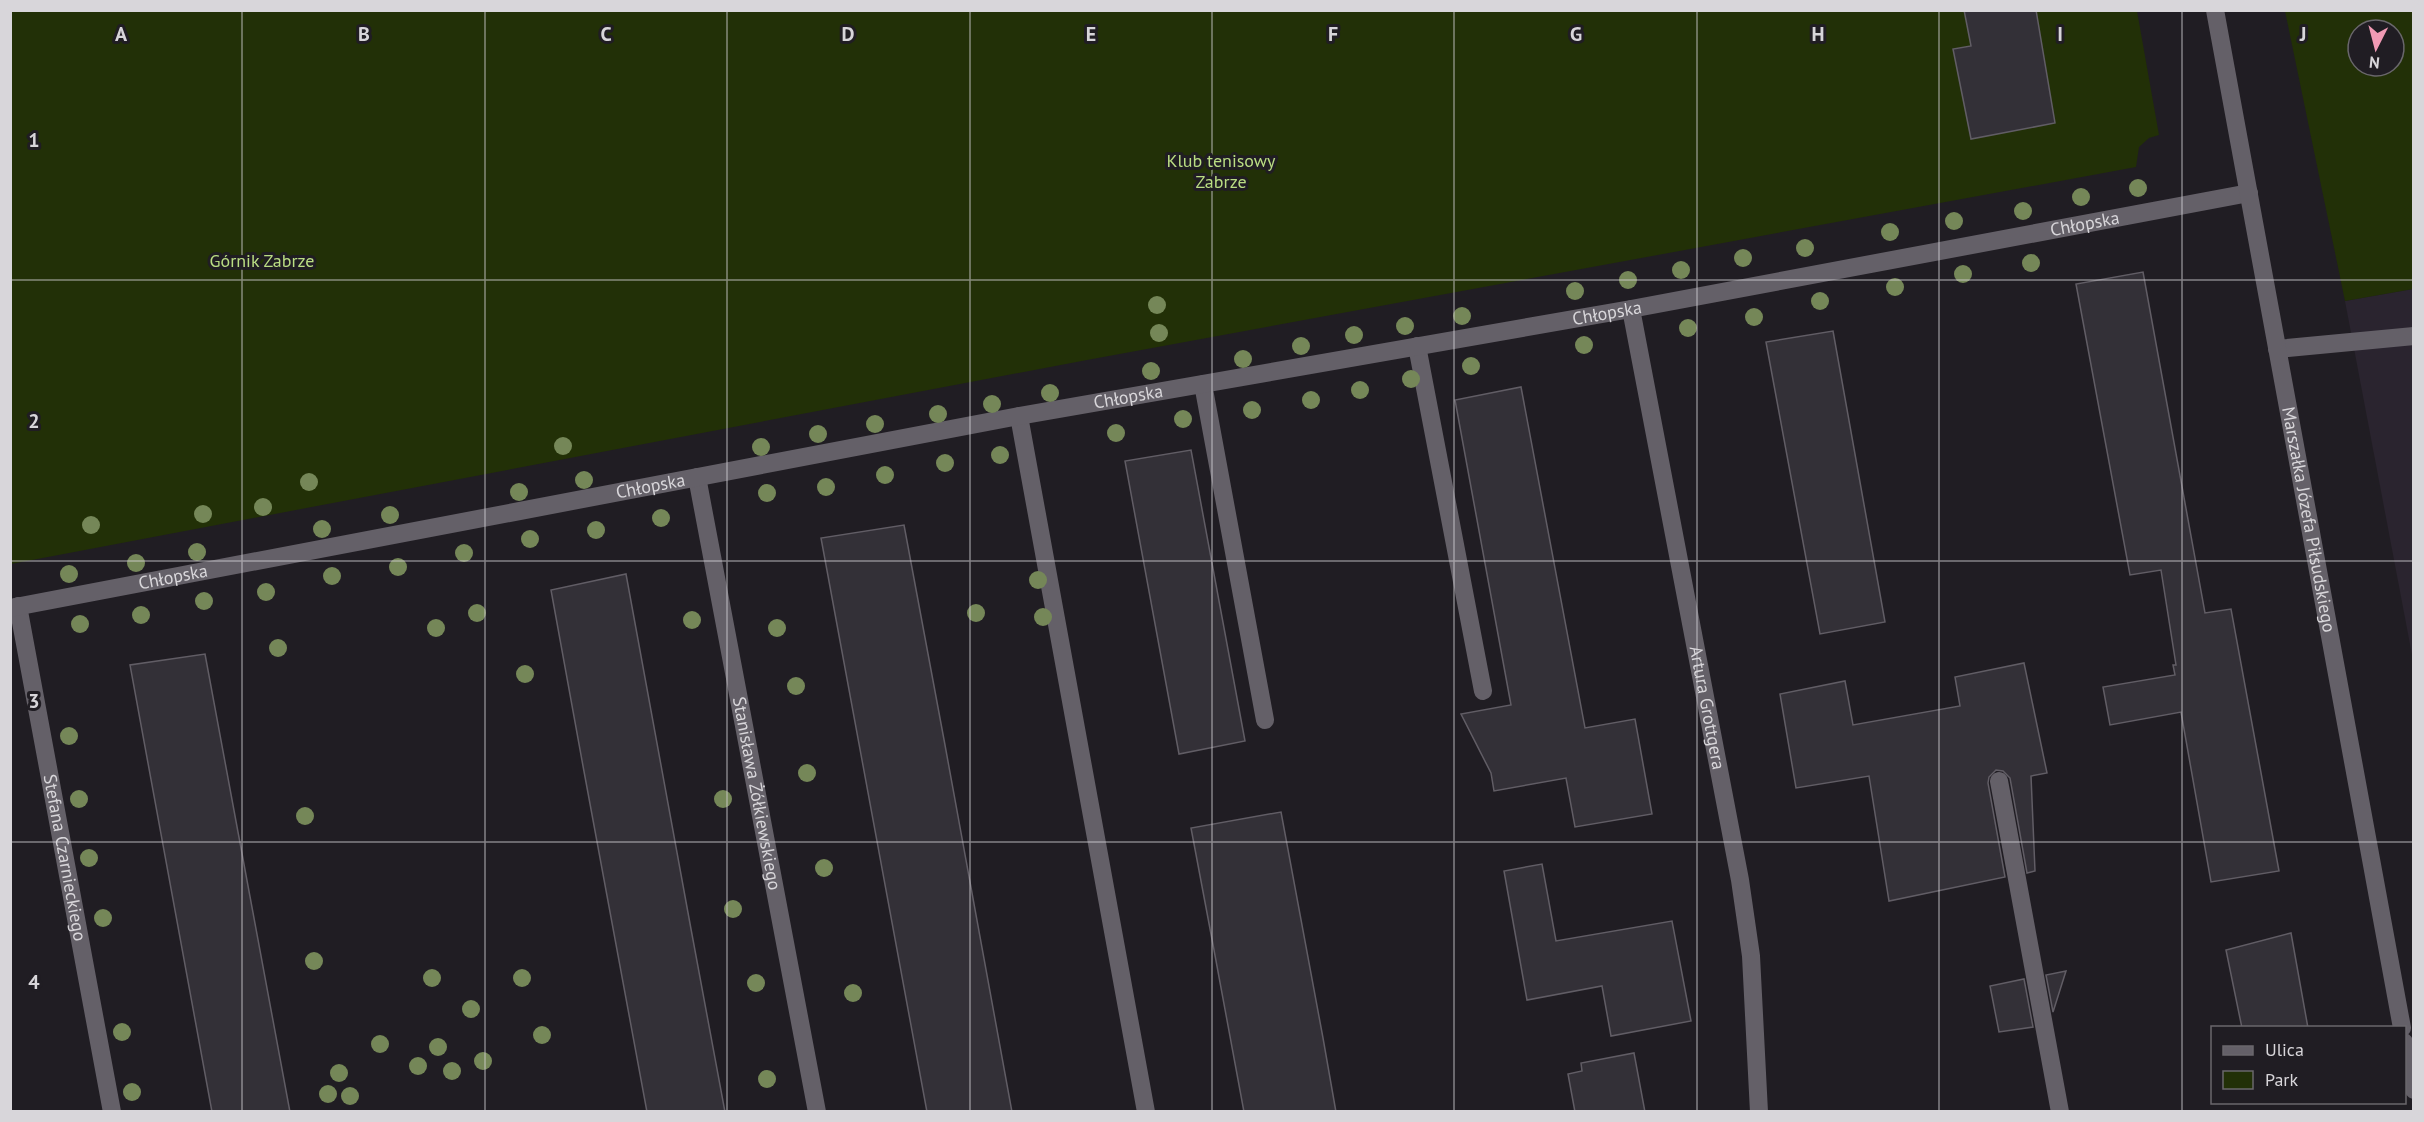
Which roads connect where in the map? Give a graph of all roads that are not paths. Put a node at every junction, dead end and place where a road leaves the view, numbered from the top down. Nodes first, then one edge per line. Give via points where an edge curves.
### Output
1 (2215, 10) edge
2 (2249, 193) junction
3 (1631, 309) junction
4 (2414, 336) edge
5 (1417, 346) junction
6 (2277, 349) junction
7 (1203, 384) junction
8 (1019, 416) junction
9 (697, 477) junction
10 (14, 607) edge
11 (1483, 691) dead end
12 (1265, 720) dead end
13 (1999, 780) dead end
14 (2402, 1026) edge
15 (2406, 1052) edge
16 (2414, 1090) edge
17 (112, 1112) edge
18 (817, 1112) edge
19 (1146, 1112) edge
20 (1760, 1112) edge
21 (2060, 1112) edge

1 - 2 street, Marszałka Józefa Piłsudskiego
2 - 3 street, Chłopska
2 - 6 street, Marszałka Józefa Piłsudskiego
3 - 5 street, Chłopska
3 - 20 street, Artura Grottgera via 1740,880 1751,956
4 - 6 street
5 - 7 street, Chłopska
5 - 11 street
6 - 14 street, Marszałka Józefa Piłsudskiego
7 - 8 street, Chłopska
7 - 12 street
8 - 9 street, Chłopska
8 - 19 street
9 - 10 street, Chłopska
9 - 18 street, Stanisława Żółkiewskiego
10 - 17 street, Stefana Czarnieckiego
13 - 21 street
15 - 16 street

